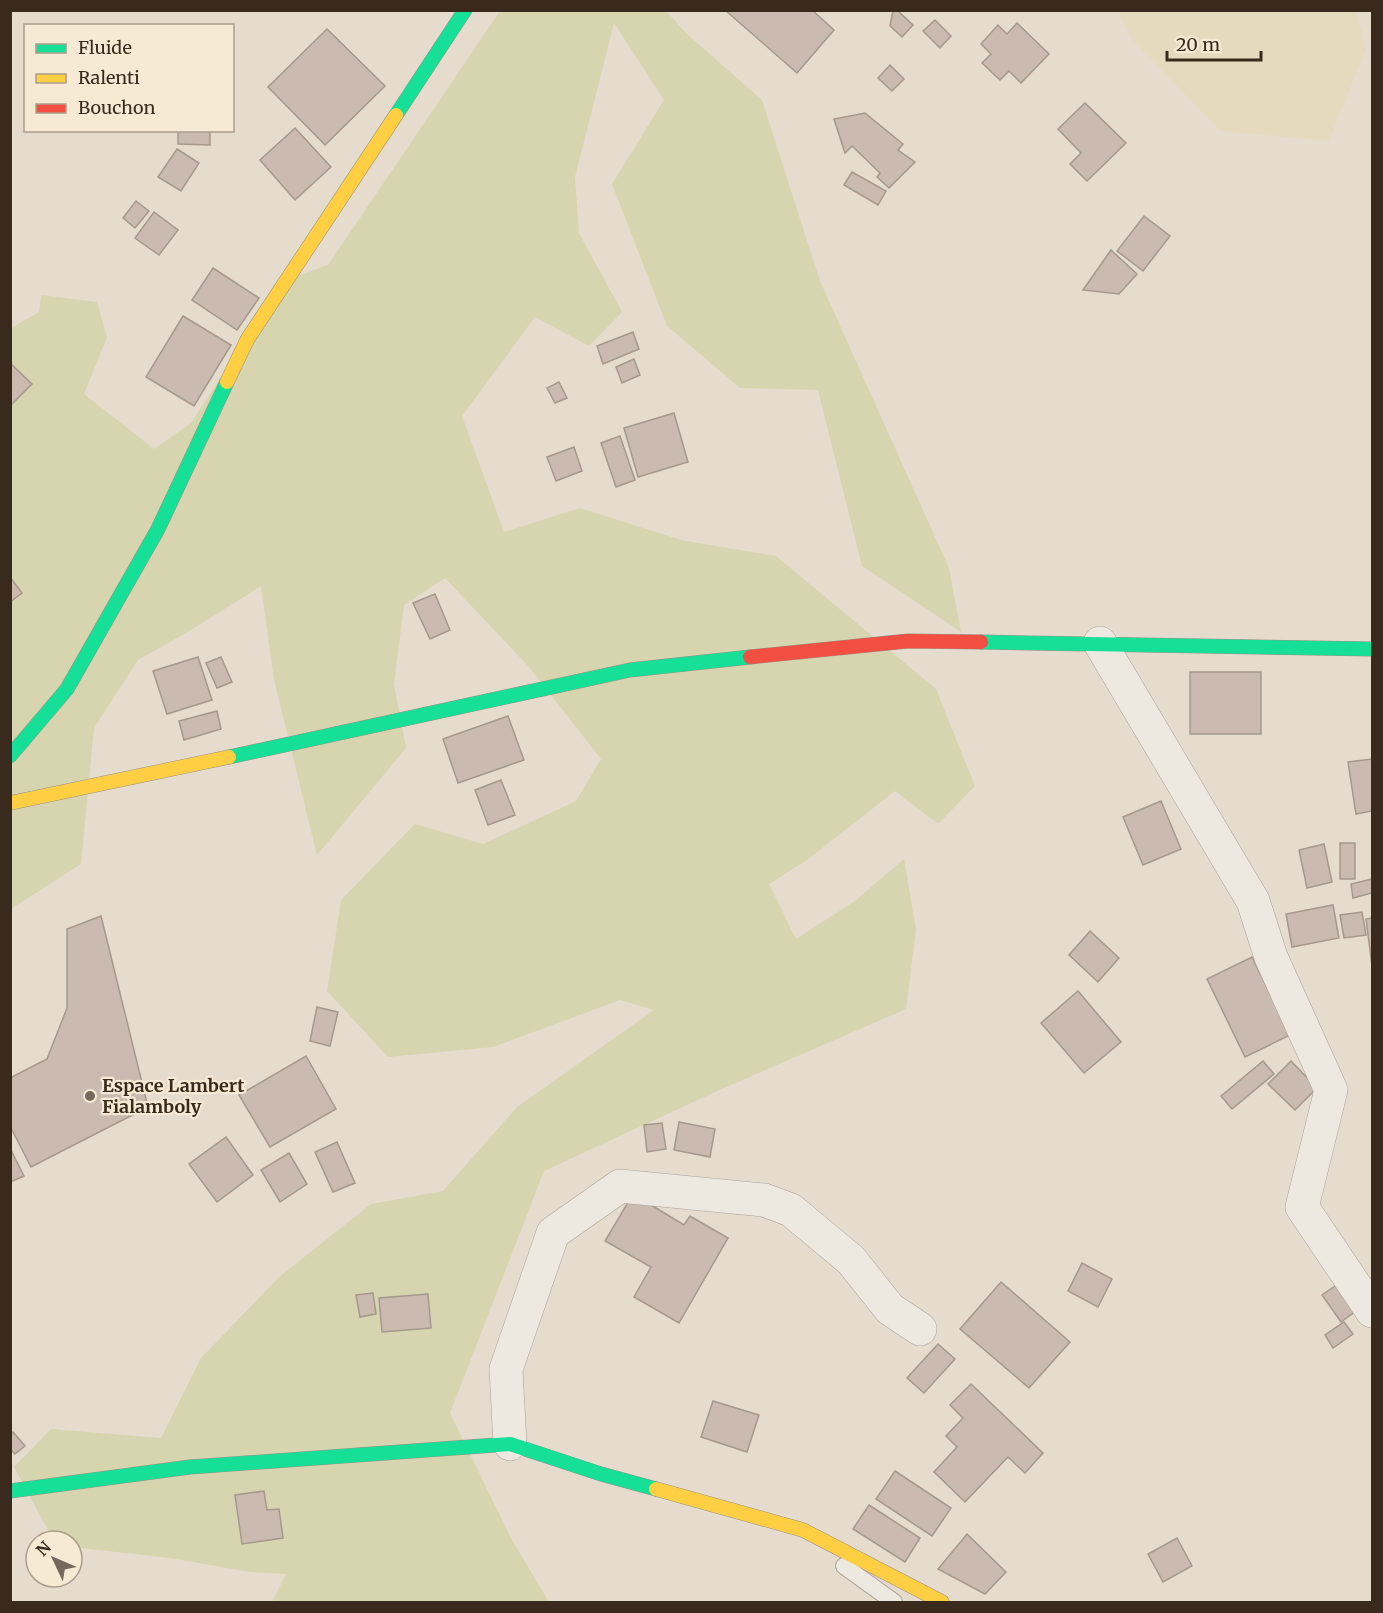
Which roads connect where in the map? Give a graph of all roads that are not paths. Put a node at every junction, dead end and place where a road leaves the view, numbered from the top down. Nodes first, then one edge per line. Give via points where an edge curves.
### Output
1 (465, 10) edge
2 (1100, 643) junction
3 (1372, 649) edge
4 (10, 756) edge
5 (10, 803) edge
6 (1372, 1311) edge
7 (920, 1329) dead end
8 (510, 1444) junction
9 (10, 1491) edge
10 (803, 1530) junction
11 (894, 1602) edge
12 (942, 1602) edge

1 - 4 street via 247,340 147,549 67,689
2 - 3 street
2 - 5 street via 908,641 630,670
2 - 6 street via 1253,901 1271,957 1331,1090 1302,1207
7 - 8 street via 890,1309 851,1260 791,1210 764,1200 620,1186 554,1233 506,1369
8 - 9 street via 190,1467
8 - 10 street via 601,1474
10 - 11 lane via 816,1546
10 - 12 street

